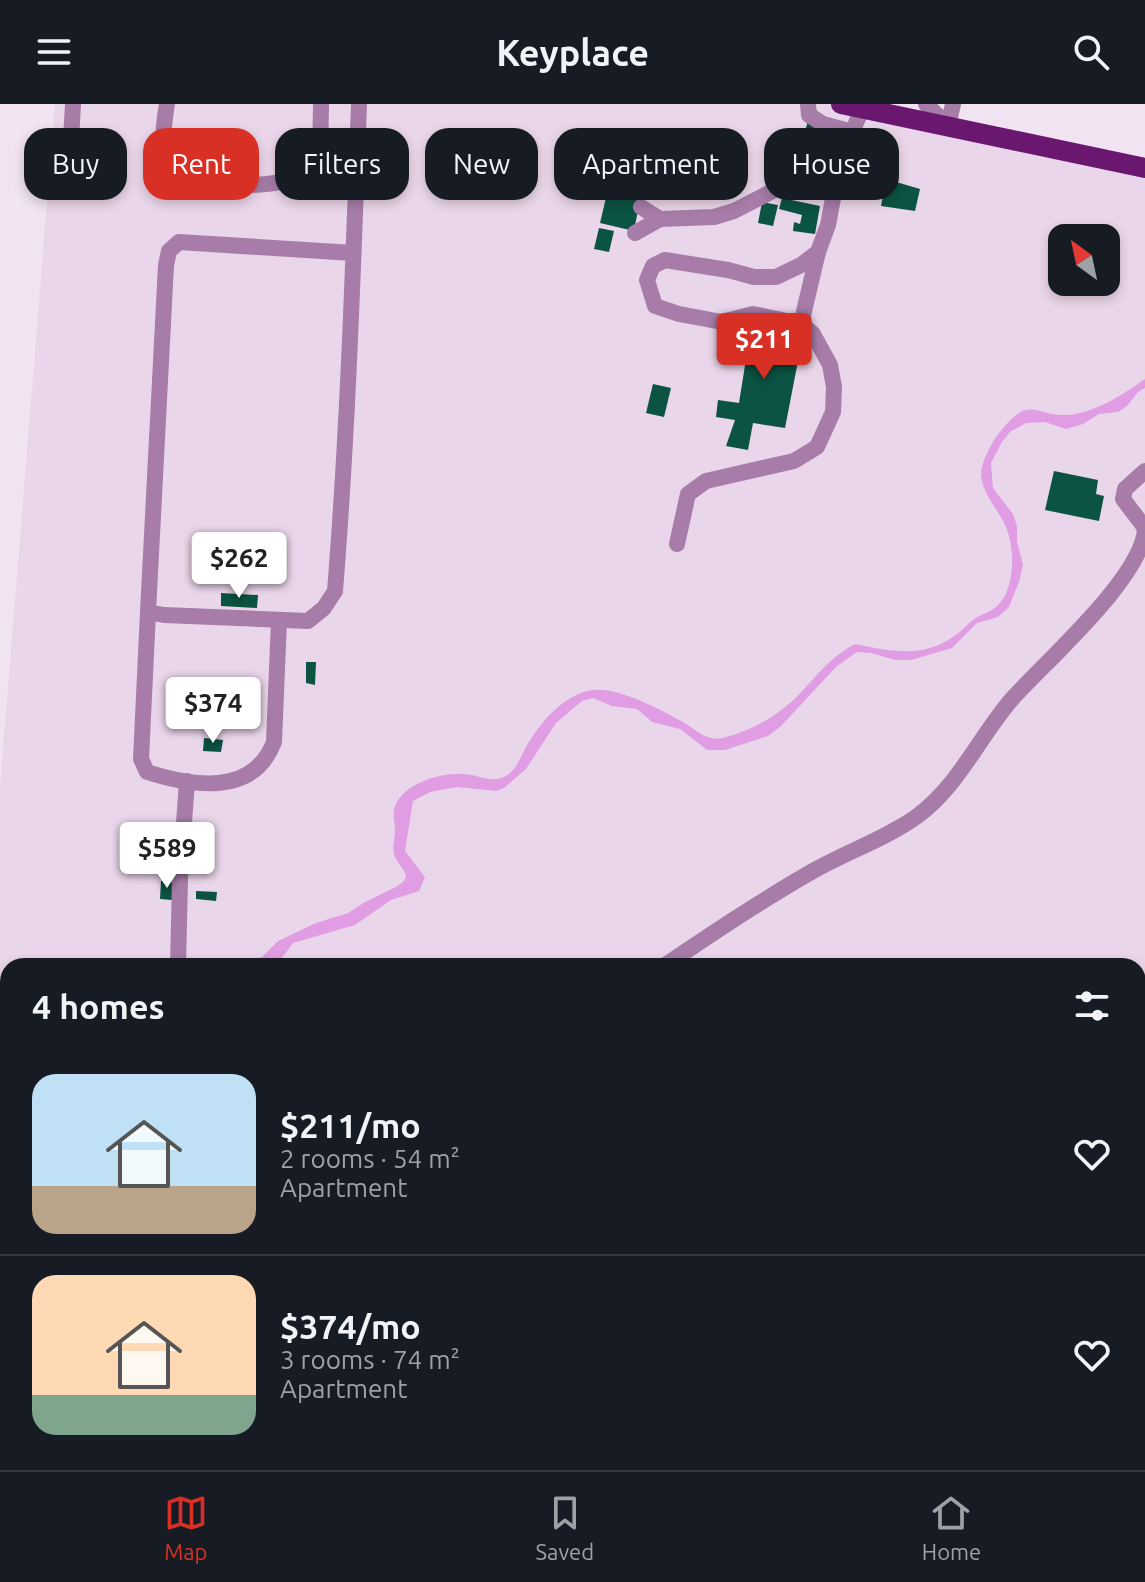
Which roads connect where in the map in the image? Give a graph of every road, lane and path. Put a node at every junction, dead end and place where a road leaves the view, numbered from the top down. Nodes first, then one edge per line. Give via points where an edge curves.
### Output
1 (73, 104) edge
2 (167, 104) edge
3 (321, 104) edge
4 (359, 104) edge
5 (808, 104) edge
6 (841, 104) edge
7 (953, 104) edge
8 (931, 106) edge
9 (862, 109) junction
10 (948, 126) junction
11 (72, 128) edge
12 (840, 128) edge
13 (855, 128) edge
14 (1145, 168) edge
15 (764, 196) edge
16 (833, 200) edge
17 (641, 207) dead end
18 (660, 219) junction
19 (635, 233) dead end
20 (818, 252) junction
21 (353, 253) junction
22 (801, 324) junction
23 (1145, 471) edge
24 (1145, 528) edge
25 (677, 544) dead end
26 (148, 612) junction
27 (279, 620) junction
28 (187, 781) junction
29 (178, 958) edge
30 (677, 958) edge

1 - 11 street
2 - 3 street via 164,142 171,176 260,184 304,177 320,159
4 - 21 street
5 - 12 street via 814,120
6 - 9 main road
7 - 10 street
8 - 10 street
9 - 10 main road
9 - 13 street
10 - 14 main road
15 - 18 street via 714,217
16 - 20 street
17 - 18 street
18 - 19 street
20 - 22 street
20 - 22 street via 776,277 665,260 653,266 647,280 655,306 679,314 722,322 753,314
21 - 26 street via 179,242 169,251
21 - 27 street via 335,591 308,621
22 - 25 street via 813,334 830,365 833,412 826,432 817,447 794,461 706,481 688,494
23 - 24 street via 1125,489 1123,499
24 - 30 street via 1145,542 1121,579 1011,701 949,786 916,817 813,871
26 - 27 street
26 - 28 street via 141,759 147,772
27 - 28 street via 270,751 232,783
28 - 29 street

